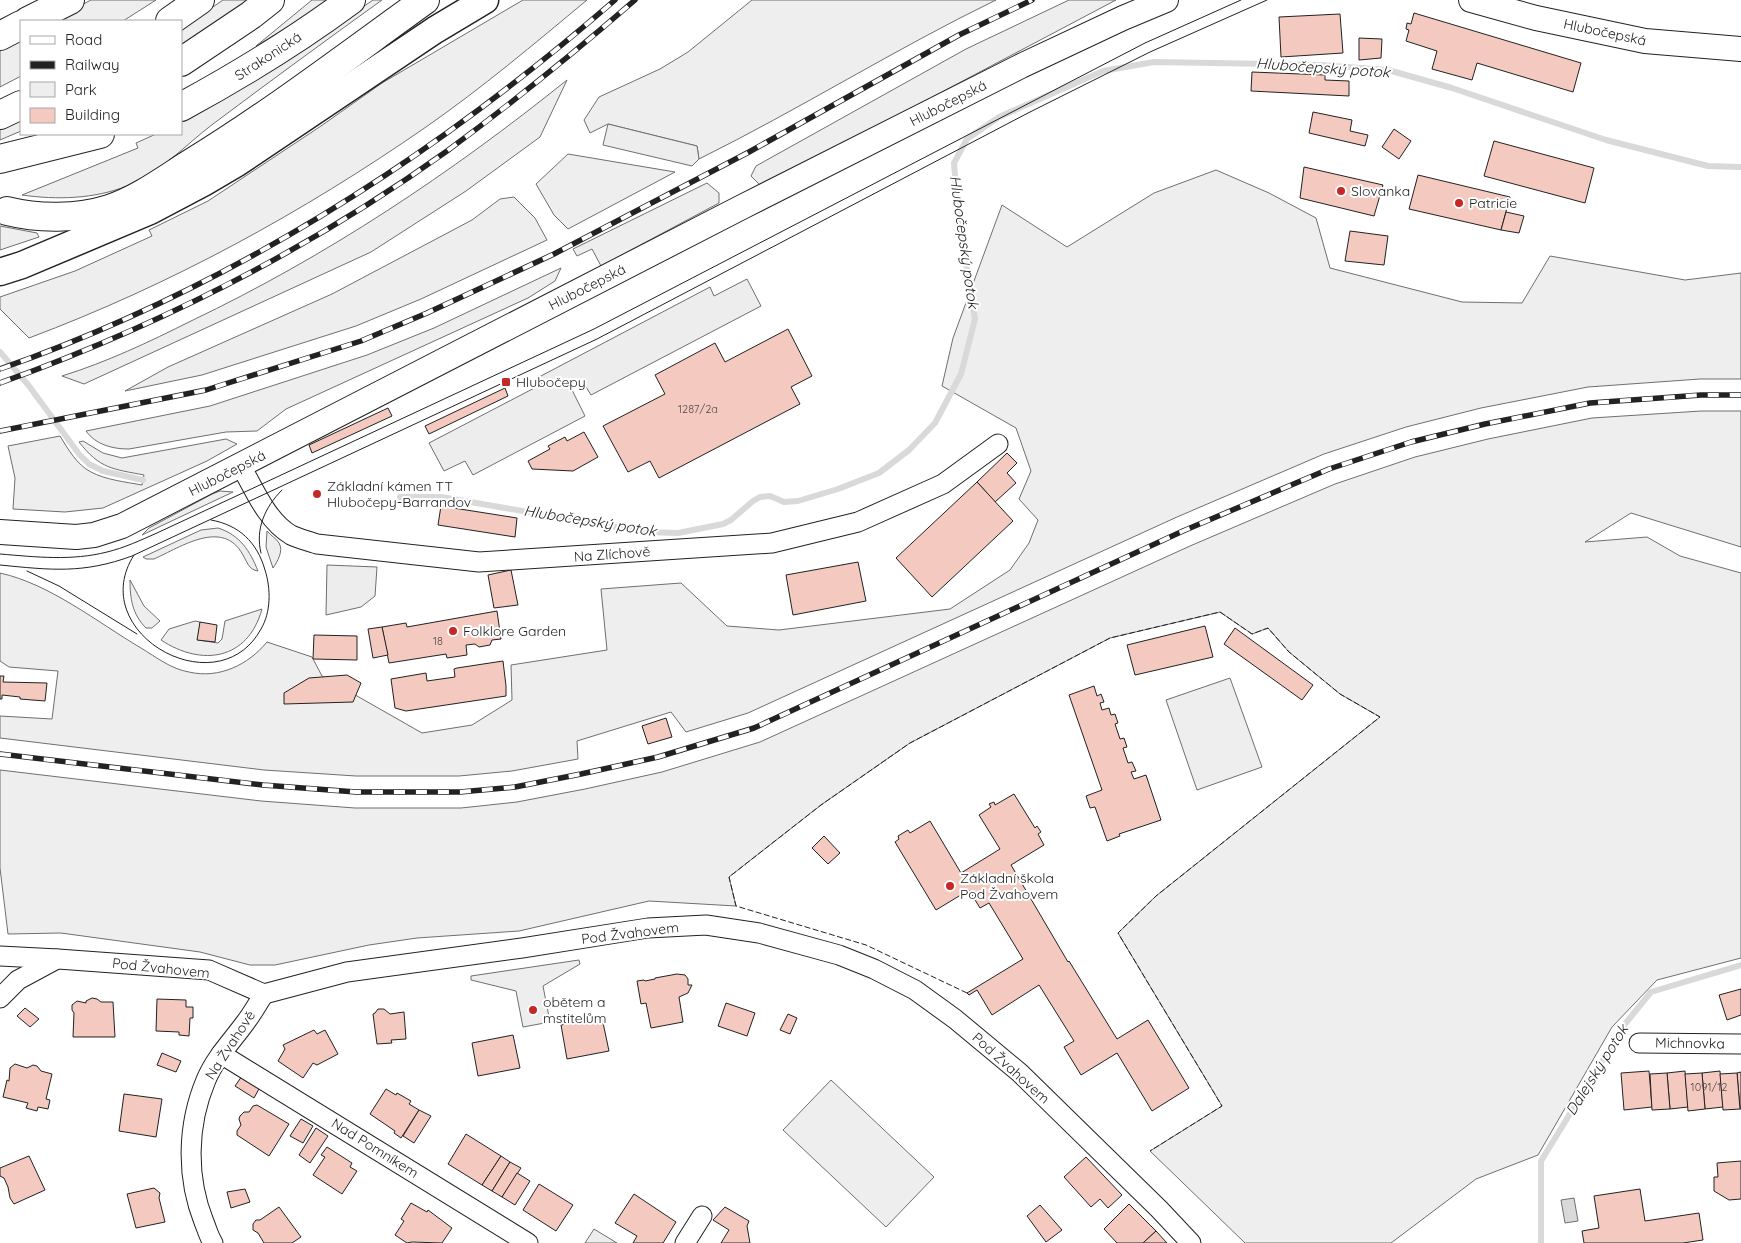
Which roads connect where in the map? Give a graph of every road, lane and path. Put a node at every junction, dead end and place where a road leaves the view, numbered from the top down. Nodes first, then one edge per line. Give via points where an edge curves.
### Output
1 (70, 0) edge
2 (200, 0) edge
3 (270, 0) edge
4 (351, 0) edge
5 (424, 0) edge
6 (485, 0) edge
7 (1166, 0) edge
8 (1471, 0) edge
9 (30, 20) edge
10 (171, 20) edge
11 (20, 26) edge
12 (0, 36) edge
13 (1741, 50) edge
14 (182, 61) edge
15 (20, 105) edge
16 (182, 106) edge
17 (0, 115) edge
18 (303, 120) junction
19 (47, 135) edge
20 (96, 135) edge
21 (0, 155) edge
22 (0, 159) edge
23 (130, 202) junction
24 (7, 211) dead end
25 (11, 269) edge
26 (998, 444) dead end
27 (241, 466) junction
28 (0, 532) edge
29 (0, 956) edge
30 (58, 958) junction
31 (264, 994) junction
32 (0, 998) edge
33 (1639, 1042) dead end
34 (1741, 1044) edge
35 (221, 1054) junction
36 (702, 1216) dead end
37 (213, 1243) edge
38 (528, 1243) edge
39 (685, 1243) edge
40 (1190, 1243) edge

1 - 9 main road
2 - 10 main road
3 - 14 main road
4 - 16 main road, Strakonická via 241,74
5 - 23 main road via 211,151
6 - 18 main road
7 - 27 street, Hlubočepská via 1021,66
8 - 13 street, Hlubočepská via 1536,18 1645,41
11 - 12 main road
15 - 17 main road
18 - 23 main road
18 - 25 main road via 176,198
19 - 21 main road
20 - 22 main road
23 - 24 main road via 77,216 44,217
26 - 27 street, Na Zlíchově via 943,484 858,522 772,543 479,562 317,544 292,535 266,509
27 - 28 street, Hlubočepská via 134,521 94,534 76,537
29 - 30 street, Pod Žvahovem
30 - 31 street, Pod Žvahovem via 209,970
30 - 32 street via 18,980
31 - 35 street, Na Žvahově
31 - 40 street, Pod Žvahovem via 346,972 648,928 706,925 796,942 874,969 915,990 955,1019 1020,1073
33 - 34 street, Michnovka
35 - 37 street, Na Žvahově via 206,1079 191,1141 191,1173 197,1204
35 - 38 street, Nad Pomníkem
36 - 39 street

